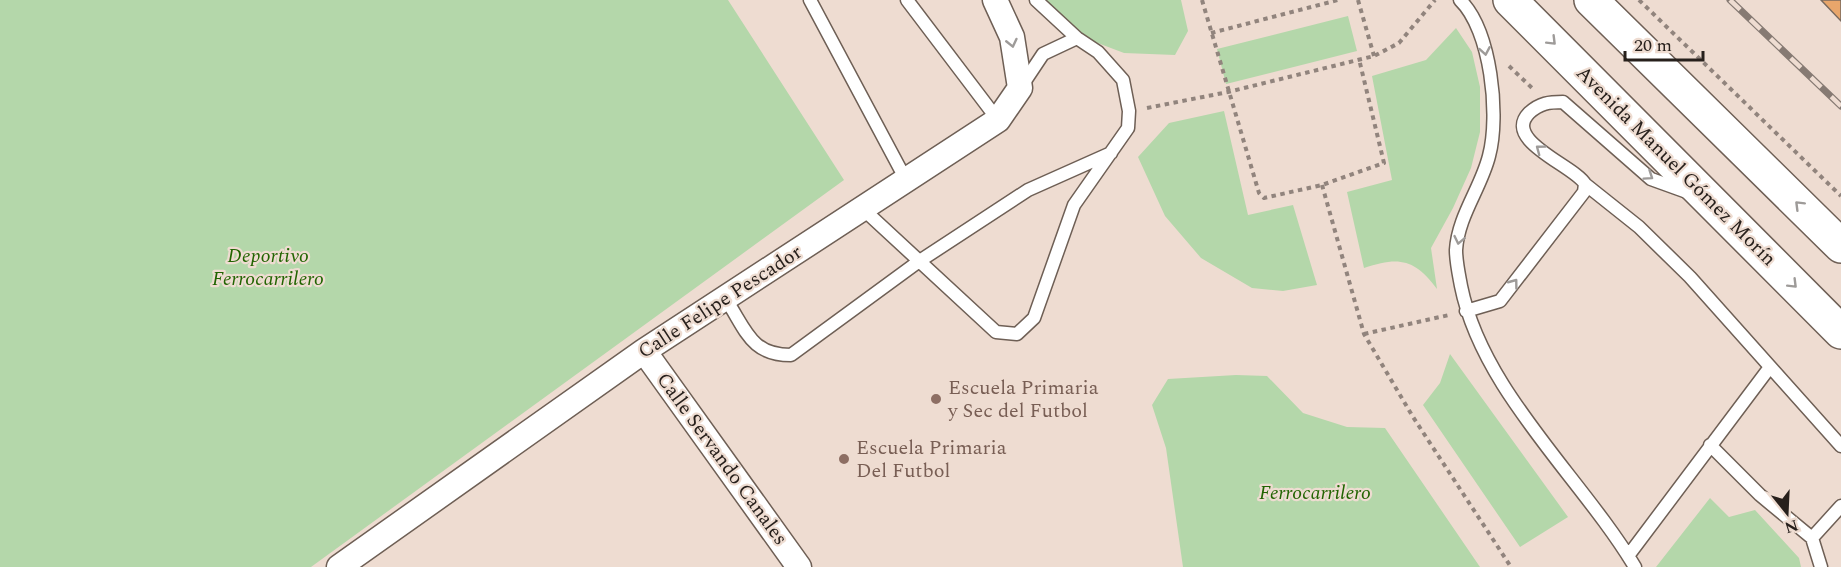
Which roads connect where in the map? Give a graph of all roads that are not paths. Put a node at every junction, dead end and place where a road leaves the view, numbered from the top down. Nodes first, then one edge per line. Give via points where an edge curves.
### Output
1 (810, 0) edge
2 (908, 0) edge
3 (995, 0) edge
4 (1036, 0) edge
5 (1460, 0) edge
6 (1510, 0) edge
7 (1591, 0) edge
8 (1077, 38) junction
9 (1020, 88) junction
10 (998, 120) junction
11 (1112, 152) junction
12 (905, 178) junction
13 (1585, 184) junction
14 (1710, 200) junction
15 (863, 209) junction
16 (1841, 246) edge
17 (918, 262) junction
18 (725, 298) junction
19 (1466, 311) junction
20 (1841, 332) edge
21 (644, 351) junction
22 (1770, 367) junction
23 (1710, 445) junction
24 (1841, 446) edge
25 (1841, 506) edge
26 (1812, 538) junction
27 (1631, 561) edge
28 (339, 567) edge
29 (799, 567) edge
30 (1821, 567) edge

1 - 12 lane
2 - 10 lane
3 -> 9 street via 1012,37
4 - 8 lane
5 -> 19 lane via 1470,10 1483,42 1493,104 1489,155 1463,220 1456,251
6 -> 14 main road, Avenida Manuel Gómez Morín
16 -> 7 main road
8 - 9 lane via 1043,54
8 - 11 lane via 1098,52 1123,80 1128,128
9 - 10 street, Calle Felipe Pescador
10 - 12 street, Calle Felipe Pescador
11 - 17 lane via 1028,190
11 - 17 lane via 1074,205 1034,318 1017,334 996,332
12 - 15 street, Calle Felipe Pescador
13 -> 14 lane via 1580,175 1528,141 1526,117 1537,106 1563,102 1651,179
19 -> 13 lane via 1500,301 1584,192
13 - 22 lane via 1690,277
14 -> 20 main road, Avenida Manuel Gómez Morín
15 - 17 lane
15 - 18 street, Calle Felipe Pescador
17 - 18 lane via 791,355 772,355 758,348
18 - 21 street, Calle Felipe Pescador
19 - 27 lane via 1479,345 1511,395
21 - 28 street, Calle Felipe Pescador
21 - 29 street, Calle Servando Canales
22 - 23 lane
22 - 24 lane
23 - 26 lane via 1760,495
23 - 27 lane
25 - 26 lane
26 - 30 lane

